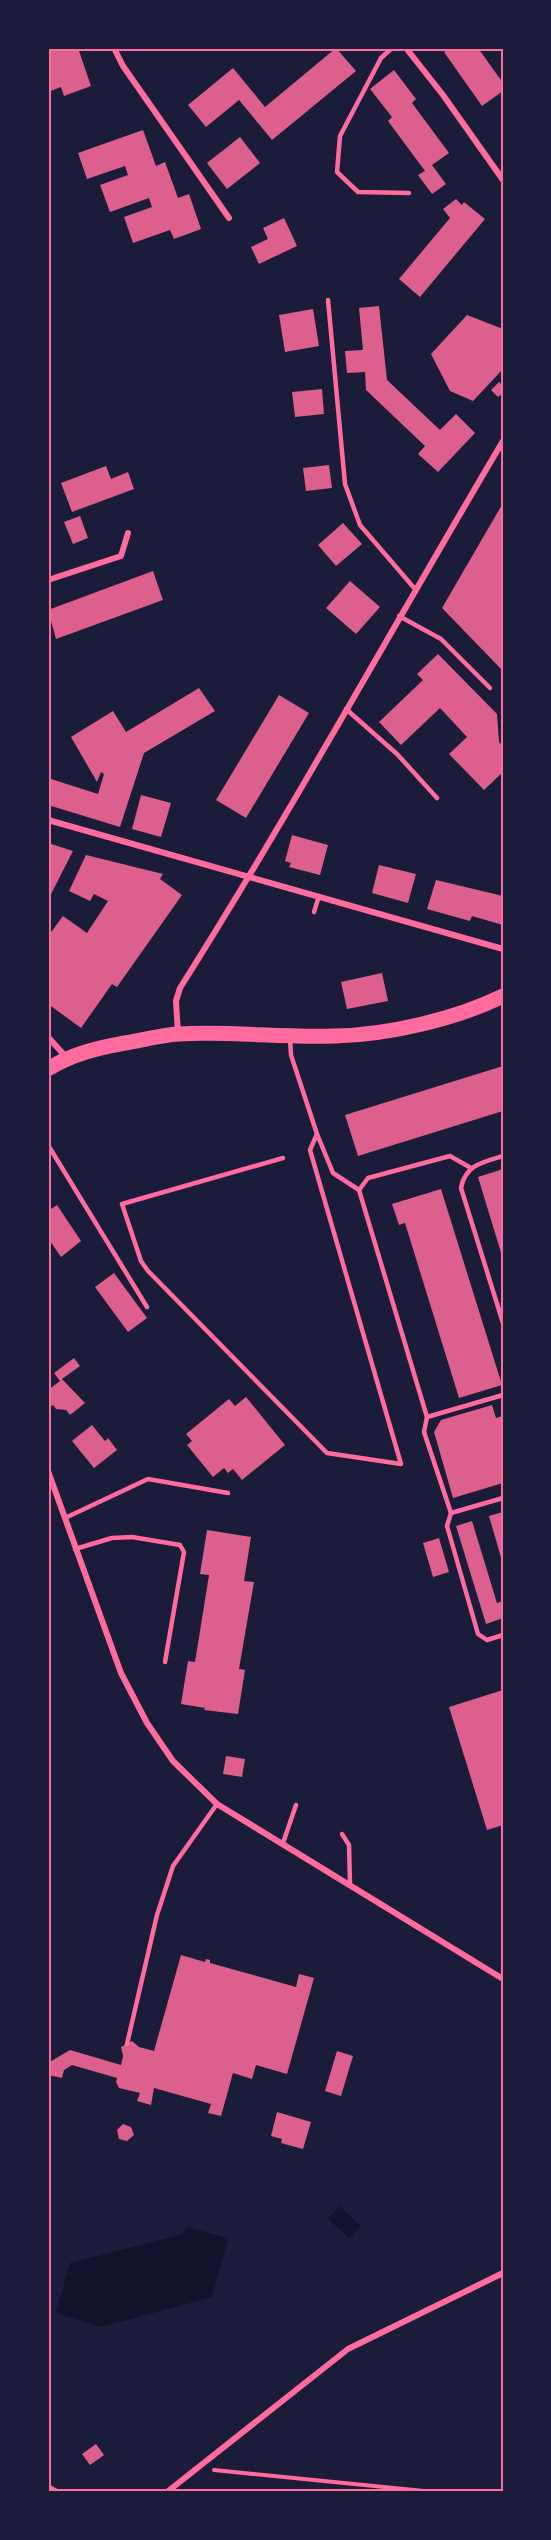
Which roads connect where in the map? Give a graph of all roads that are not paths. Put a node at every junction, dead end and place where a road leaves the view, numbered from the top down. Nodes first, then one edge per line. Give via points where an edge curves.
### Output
1 (114, 48) edge
2 (392, 48) edge
3 (406, 48) edge
4 (503, 180) edge
5 (409, 193) dead end
6 (229, 218) dead end
7 (328, 300) dead end
8 (503, 441) edge
9 (128, 533) dead end
10 (48, 580) edge
11 (415, 589) junction
12 (399, 616) junction
13 (490, 688) dead end
14 (346, 710) junction
15 (437, 798) dead end
16 (48, 820) edge
17 (250, 876) junction
18 (319, 896) junction
19 (314, 912) dead end
20 (503, 949) edge
21 (503, 996) edge
22 (178, 1034) junction
23 (48, 1037) edge
24 (291, 1037) junction
25 (67, 1058) junction
26 (48, 1069) edge
27 (317, 1134) junction
28 (48, 1145) edge
29 (503, 1156) edge
30 (283, 1158) dead end
31 (471, 1168) junction
32 (359, 1190) junction
33 (147, 1307) dead end
34 (503, 1323) edge
35 (503, 1395) edge
36 (427, 1417) junction
37 (48, 1471) edge
38 (228, 1493) dead end
39 (503, 1498) edge
40 (451, 1512) junction
41 (65, 1518) junction
42 (75, 1549) junction
43 (503, 1635) edge
44 (165, 1662) dead end
45 (217, 1804) junction
46 (296, 1805) dead end
47 (342, 1834) dead end
48 (283, 1843) junction
49 (350, 1884) junction
50 (503, 1979) edge
51 (127, 2044) dead end
52 (503, 2273) edge
53 (48, 2487) edge
54 (57, 2492) edge
55 (167, 2492) edge

1 - 6 street
2 - 5 lane via 381,58 340,136 337,172 358,192
3 - 4 street
7 - 11 lane via 345,484 360,525
8 - 11 street
9 - 10 street via 121,556
11 - 12 street
12 - 13 lane via 441,639
12 - 14 street
14 - 15 lane via 382,740
14 - 17 street
16 - 17 street
17 - 18 street
17 - 22 street via 180,988 176,1001
18 - 19 lane
18 - 20 street
21 - 24 main road via 467,1010 383,1031
22 - 24 main road
22 - 25 main road
23 - 25 street
24 - 27 lane via 291,1055
25 - 26 main road
27 - 30 lane via 310,1150 401,1464 327,1453 141,1261 122,1204
27 - 32 lane via 333,1173
28 - 33 lane
29 - 31 lane
31 - 32 lane via 450,1156 368,1178
31 - 34 lane via 463,1176 461,1188
32 - 36 lane
35 - 36 lane
36 - 40 lane via 424,1431
37 - 41 street
38 - 41 lane via 148,1479
39 - 40 lane
40 - 43 lane via 447,1526 478,1634 487,1640
41 - 42 street
42 - 44 lane via 132,1536 180,1545 184,1552
42 - 45 street via 121,1673 147,1723 173,1761
45 - 48 street
45 - 51 lane via 173,1866
46 - 48 lane
47 - 49 lane via 349,1845
48 - 49 street
49 - 50 street
52 - 55 street via 348,2349
53 - 54 street

